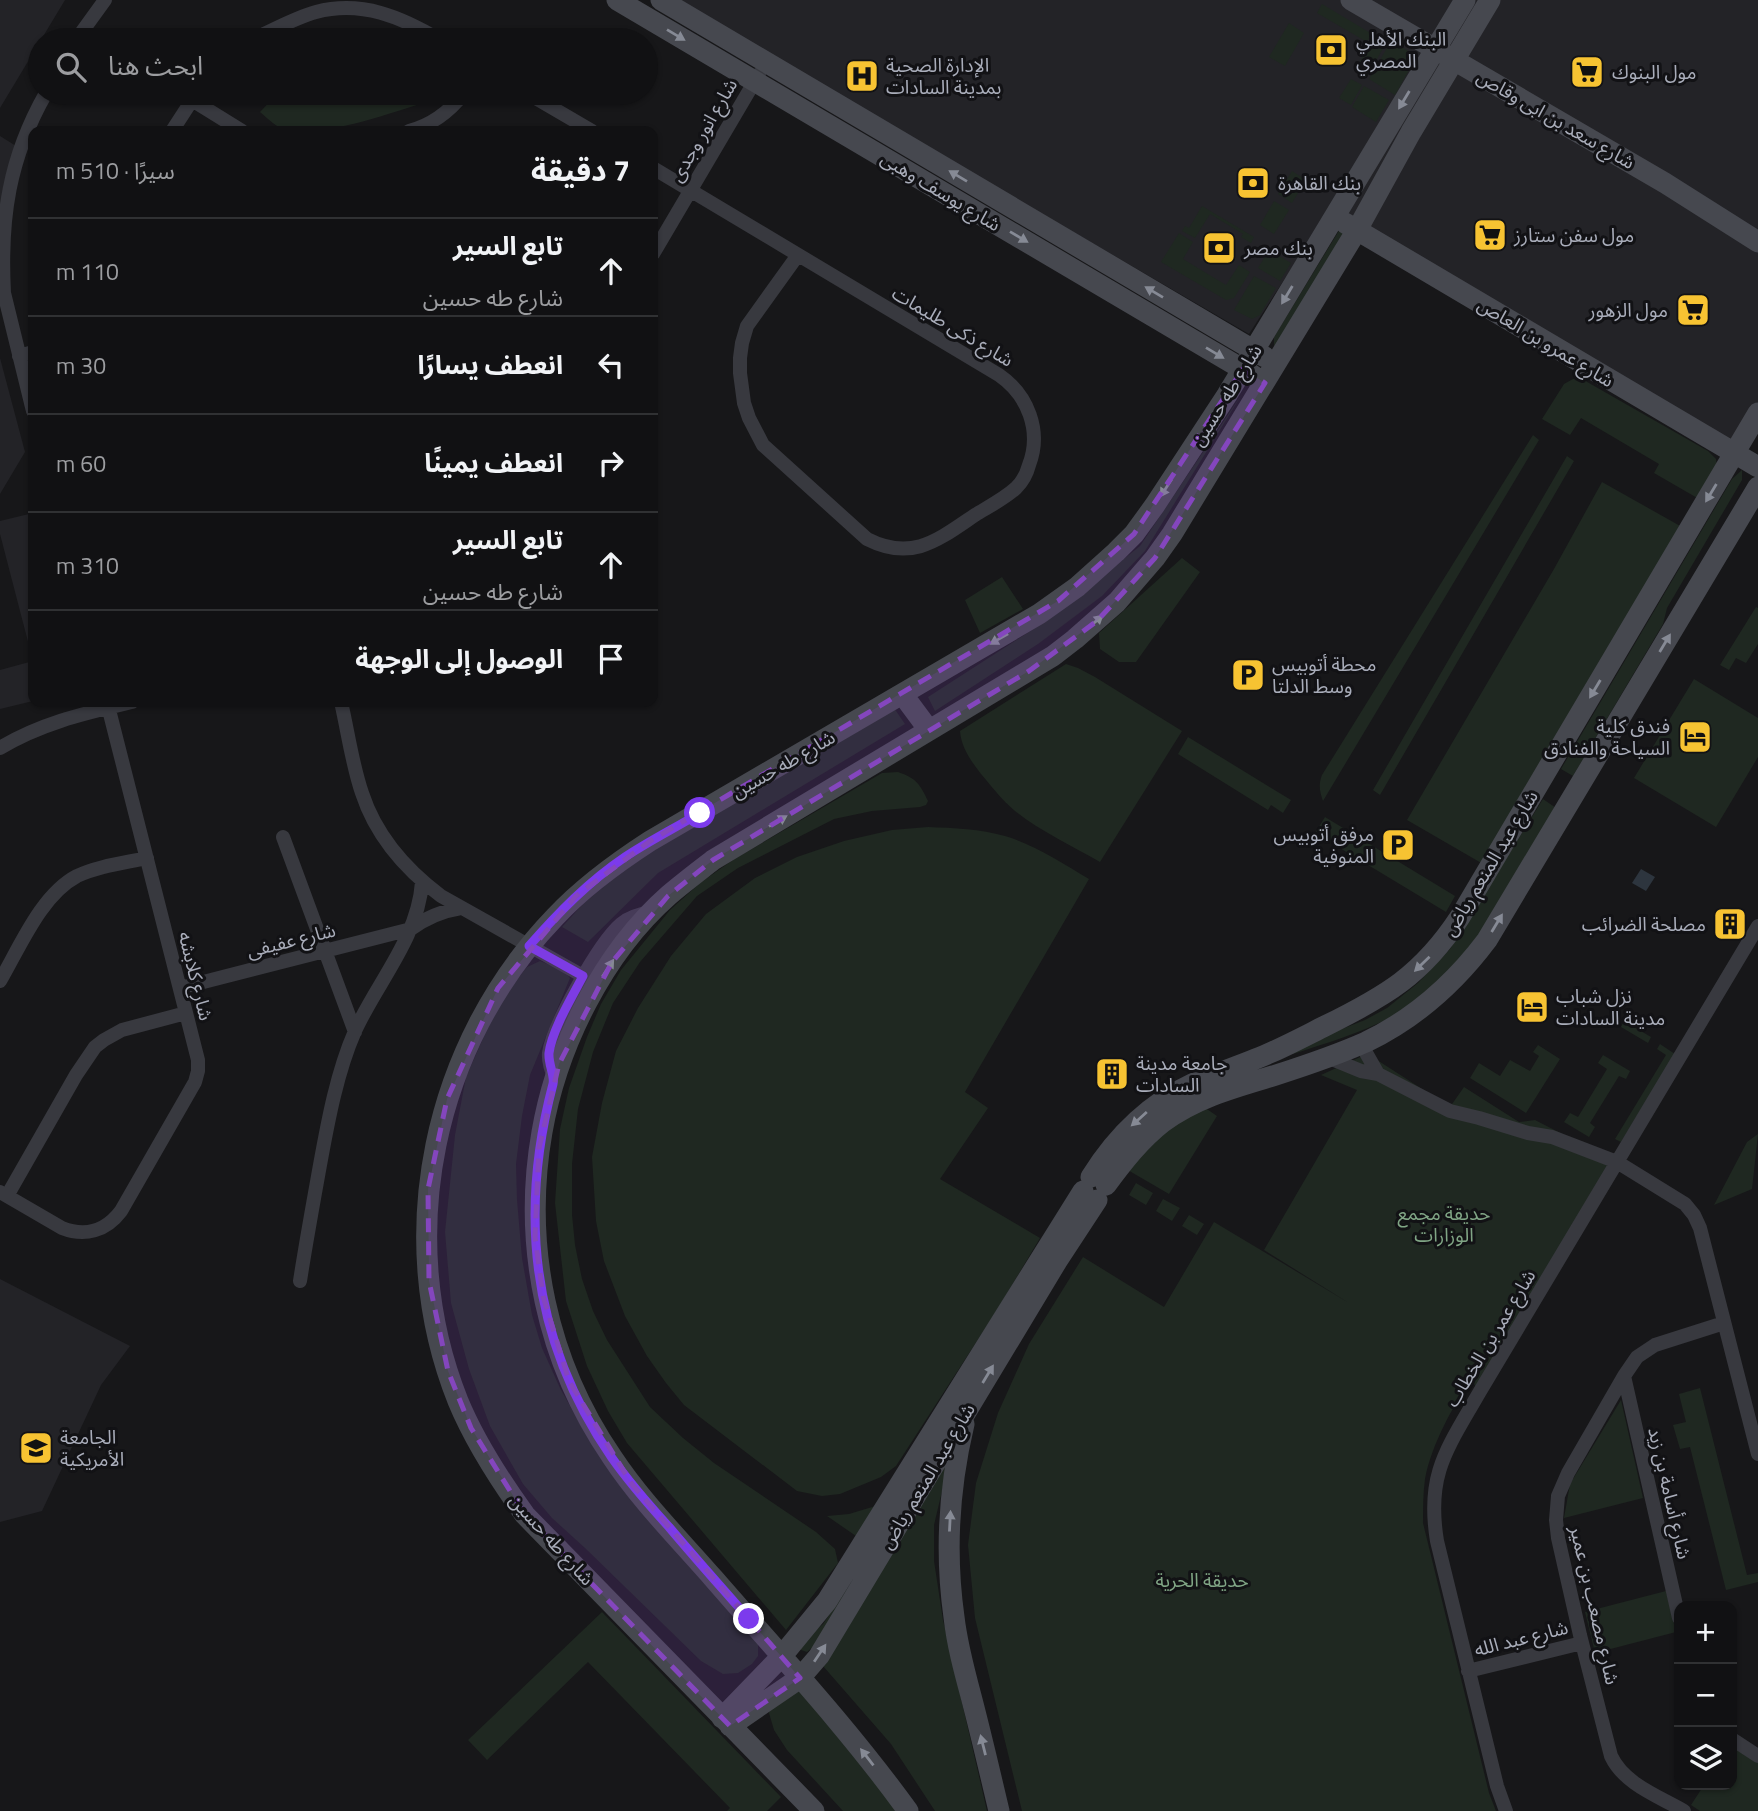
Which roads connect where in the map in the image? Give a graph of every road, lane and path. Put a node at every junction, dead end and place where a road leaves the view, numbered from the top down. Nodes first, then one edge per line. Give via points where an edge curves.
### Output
1 (105, 0) edge
2 (617, 0) edge
3 (661, 0) edge
4 (1351, 0) edge
5 (1465, 0) edge
6 (1490, 0) edge
7 (85, 28) edge
8 (278, 28) edge
9 (418, 28) edge
10 (1435, 49) junction
11 (1454, 60) junction
12 (766, 62) junction
13 (755, 81) junction
14 (39, 105) edge
15 (189, 105) edge
16 (205, 105) edge
17 (452, 105) edge
18 (546, 105) edge
19 (28, 126) edge
20 (28, 126) edge
21 (175, 126) edge
22 (235, 126) edge
23 (423, 126) edge
24 (581, 126) edge
25 (658, 171) edge
26 (690, 190) junction
27 (1335, 216) junction
28 (1357, 230) junction
29 (1758, 242) edge
30 (658, 245) edge
31 (798, 255) junction
32 (1254, 351) junction
33 (26, 354) edge
34 (1276, 364) junction
35 (1242, 369) junction
36 (1265, 383) junction
37 (1758, 413) edge
38 (1734, 453) junction
39 (1758, 467) edge
40 (1758, 487) edge
41 (903, 695) junction
42 (102, 707) edge
43 (109, 707) edge
44 (342, 707) edge
45 (929, 730) junction
46 (0, 748) edge
47 (1540, 782) junction
48 (1570, 801) junction
49 (283, 836) dead end
50 (147, 858) junction
51 (422, 882) junction
52 (461, 908) junction
53 (652, 912) junction
54 (1758, 926) edge
55 (411, 929) junction
56 (529, 946) junction
57 (325, 951) junction
58 (583, 976) junction
59 (0, 981) edge
60 (180, 988) junction
61 (186, 1013) junction
62 (355, 1032) junction
63 (1362, 1044) junction
64 (1271, 1053) junction
65 (1327, 1057) junction
66 (1279, 1074) junction
67 (1378, 1074) junction
68 (555, 1079) junction
69 (1617, 1162) junction
70 (1094, 1188) junction
71 (3, 1194) edge
72 (300, 1280) dead end
73 (1724, 1323) junction
74 (1624, 1376) junction
75 (969, 1406) junction
76 (1758, 1454) edge
77 (866, 1558) junction
78 (1675, 1601) edge
79 (1582, 1643) junction
80 (782, 1657) junction
81 (1468, 1671) junction
82 (800, 1678) junction
83 (726, 1722) junction
84 (1737, 1742) edge
85 (1758, 1756) edge
86 (814, 1811) edge
87 (908, 1811) edge
88 (999, 1811) edge
89 (1506, 1811) edge
90 (1684, 1811) edge

1 - 7 street
2 -> 13 street, شارع يوسف وهبى
3 - 12 street, شارع يوسف وهبى
4 - 10 street, شارع سعد بن ابى وقاص
5 - 10 street, شارع طه حسين
6 - 11 street, شارع طه حسين
8 - 9 street via 314,12 352,7 377,10
10 - 11 street, شارع سعد بن ابى وقاص
10 -> 27 street, شارع طه حسين
11 - 28 street, شارع طه حسين
11 - 29 street, شارع سعد بن ابى وقاص
12 - 13 street, شارع انور وجدى
32 -> 12 street, شارع يوسف وهبى
13 - 26 street, شارع انور وجدى
13 -> 35 street, شارع يوسف وهبى
14 - 19 street
15 - 21 street
16 - 22 street
17 - 23 street
18 - 24 street
20 - 33 street via 2,215 7,307
25 - 26 street, شارع ذكى طليمات
26 - 30 street, شارع انور وجدى
26 - 31 street, شارع ذكى طليمات
27 - 28 street, شارع عمرو بن العاص
27 -> 32 street, شارع طه حسين
28 - 34 street, شارع طه حسين
28 - 38 street, شارع عمرو بن العاص
31 - 31 street, شارع ذكى طليمات via 1014,387 1030,413 1034,435 1032,457 1017,488 930,544 898,550 859,532 763,445 741,388 742,343 747,327
32 - 34 street, شارع يوسف وهبى
32 - 35 street, شارع طه حسين
34 - 36 street, شارع طه حسين
35 - 36 street, شارع يوسف وهبى
35 -> 41 street, شارع طه حسين via 1155,505 1116,552 1039,614
45 -> 36 street, شارع طه حسين via 1053,656 1117,602 1172,534
37 - 38 street, شارع عبد المنعم رياض
38 - 39 street, شارع عمرو بن العاص
38 -> 47 street, شارع عبد المنعم رياض
48 -> 40 street, شارع عبد المنعم رياض
41 - 45 street
41 - 56 street, شارع طه حسين via 624,858 576,895
42 - 46 street via 43,726
43 - 50 street, شارع كلابشه
44 - 51 street via 367,806 392,850
53 -> 45 street, شارع طه حسين via 713,860
47 - 48 street
47 -> 64 street, شارع عبد المنعم رياض via 1449,934 1420,967 1366,1007
63 -> 48 street, شارع عبد المنعم رياض via 1421,1010 1473,959
49 - 57 street
50 - 59 street via 91,871 57,890
50 - 60 street, شارع كلابشه
51 - 52 street
51 - 55 street
52 - 55 street, شارع عفيفى via 430,917
52 - 56 street
53 - 58 street via 622,923
68 -> 53 street, شارع طه حسين via 596,986
54 - 69 street, شارع عمر بن الخطاب
55 - 57 street, شارع عفيفى
55 - 62 street
56 - 58 street
56 - 83 street, شارع طه حسين via 498,988 468,1042 439,1128 426,1230 439,1341 471,1428 525,1515
57 - 60 street, شارع عفيفى
57 - 62 street
58 - 68 street via 550,1048 549,1064
60 - 61 street, شارع كلابشه
61 - 71 street via 122,1030 95,1047
61 - 71 street, شارع كلابشه via 198,1060 195,1082 110,1223 78,1233
62 - 72 street via 327,1126
63 - 65 street, شارع عبد المنعم رياض
63 - 67 street
64 - 66 street
64 -> 70 street, شارع عبد المنعم رياض via 1190,1084 1161,1101 1118,1139
65 - 66 street, شارع عبد المنعم رياض
65 - 67 street
66 - 70 street, شارع عبد المنعم رياض via 1214,1094 1179,1111
67 - 69 street via 1450,1111 1552,1137
68 - 80 street, شارع طه حسين via 535,1178 535,1237 543,1296 566,1372 582,1409 631,1483
69 - 73 street via 1685,1204 1694,1215
69 - 81 street, شارع عمر بن الخطاب via 1438,1470 1433,1517
75 -> 70 street, شارع عبد المنعم رياض via 1057,1261
70 - 77 street, شارع عبد المنعم رياض
73 - 74 street, شارع مصعب بن عمير via 1655,1345 1637,1357
73 - 76 street
74 - 78 street, شارع أسامة بن زيد
74 - 79 street, شارع مصعب بن عمير via 1568,1473 1556,1508 1558,1538
75 - 77 street, شارع عبد المنعم رياض
88 -> 75 street via 958,1643 951,1590 951,1499
77 - 80 street, شارع عبد المنعم رياض
82 -> 77 street, شارع عبد المنعم رياض via 819,1656
79 - 81 street, شارع عبد الله
79 - 90 street, شارع مصعب بن عمير via 1615,1765 1629,1780
80 - 82 street, شارع طه حسين
80 - 83 street, شارع عبد المنعم رياض
81 - 89 street, شارع عمر بن الخطاب
82 - 83 street, شارع عبد المنعم رياض
87 -> 82 street, شارع طه حسين
83 - 86 street, شارع طه حسين
84 - 85 street

